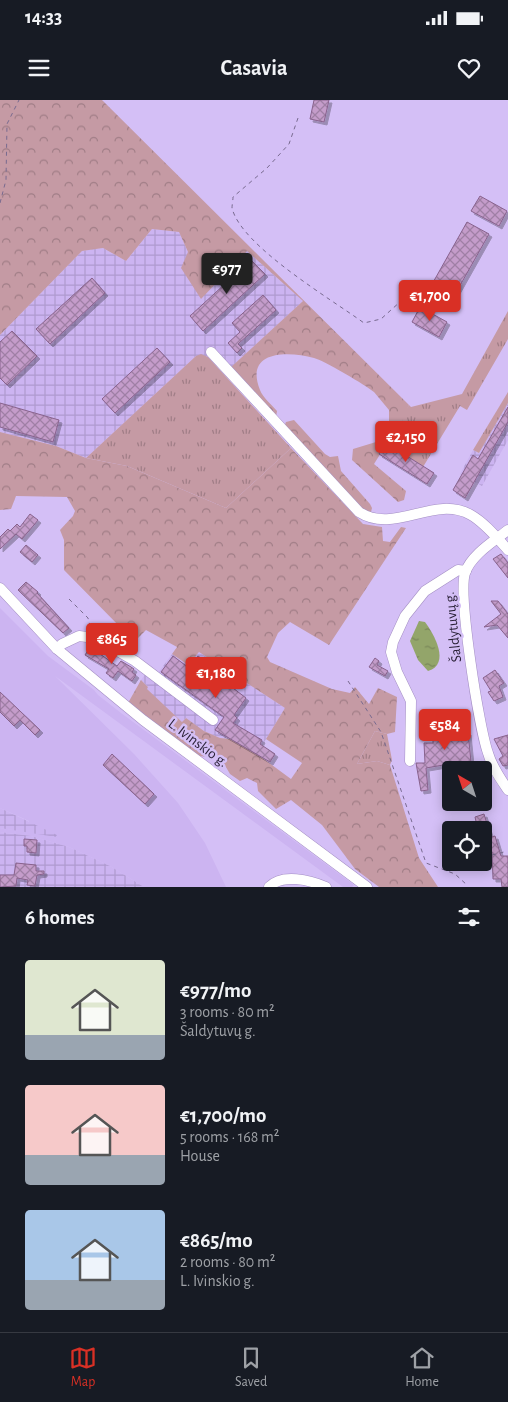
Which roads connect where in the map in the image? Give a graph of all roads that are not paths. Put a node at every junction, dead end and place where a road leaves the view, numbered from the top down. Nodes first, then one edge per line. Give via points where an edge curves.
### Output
1 (211, 352) dead end
2 (508, 530) edge
3 (498, 538) junction
4 (508, 550) edge
5 (466, 571) junction
6 (0, 588) edge
7 (57, 649) junction
8 (213, 720) dead end
9 (410, 761) dead end
10 (508, 790) edge
11 (269, 887) edge
12 (326, 887) edge
13 (367, 887) edge

1 - 3 street via 359,512 379,521 435,509 462,512 476,518
2 - 3 street, Šaldytuvų g.
3 - 4 street
3 - 5 street, Šaldytuvų g. via 475,558
5 - 9 street via 458,570 425,590 404,616 393,642 393,659 411,701
5 - 10 street, Šaldytuvų g. via 464,584 471,658 483,735 490,760
6 - 7 street, L. Ivinskio g.
7 - 8 street via 72,638 95,638 135,661
7 - 13 street, L. Ivinskio g. via 143,720
11 - 12 street via 287,879

